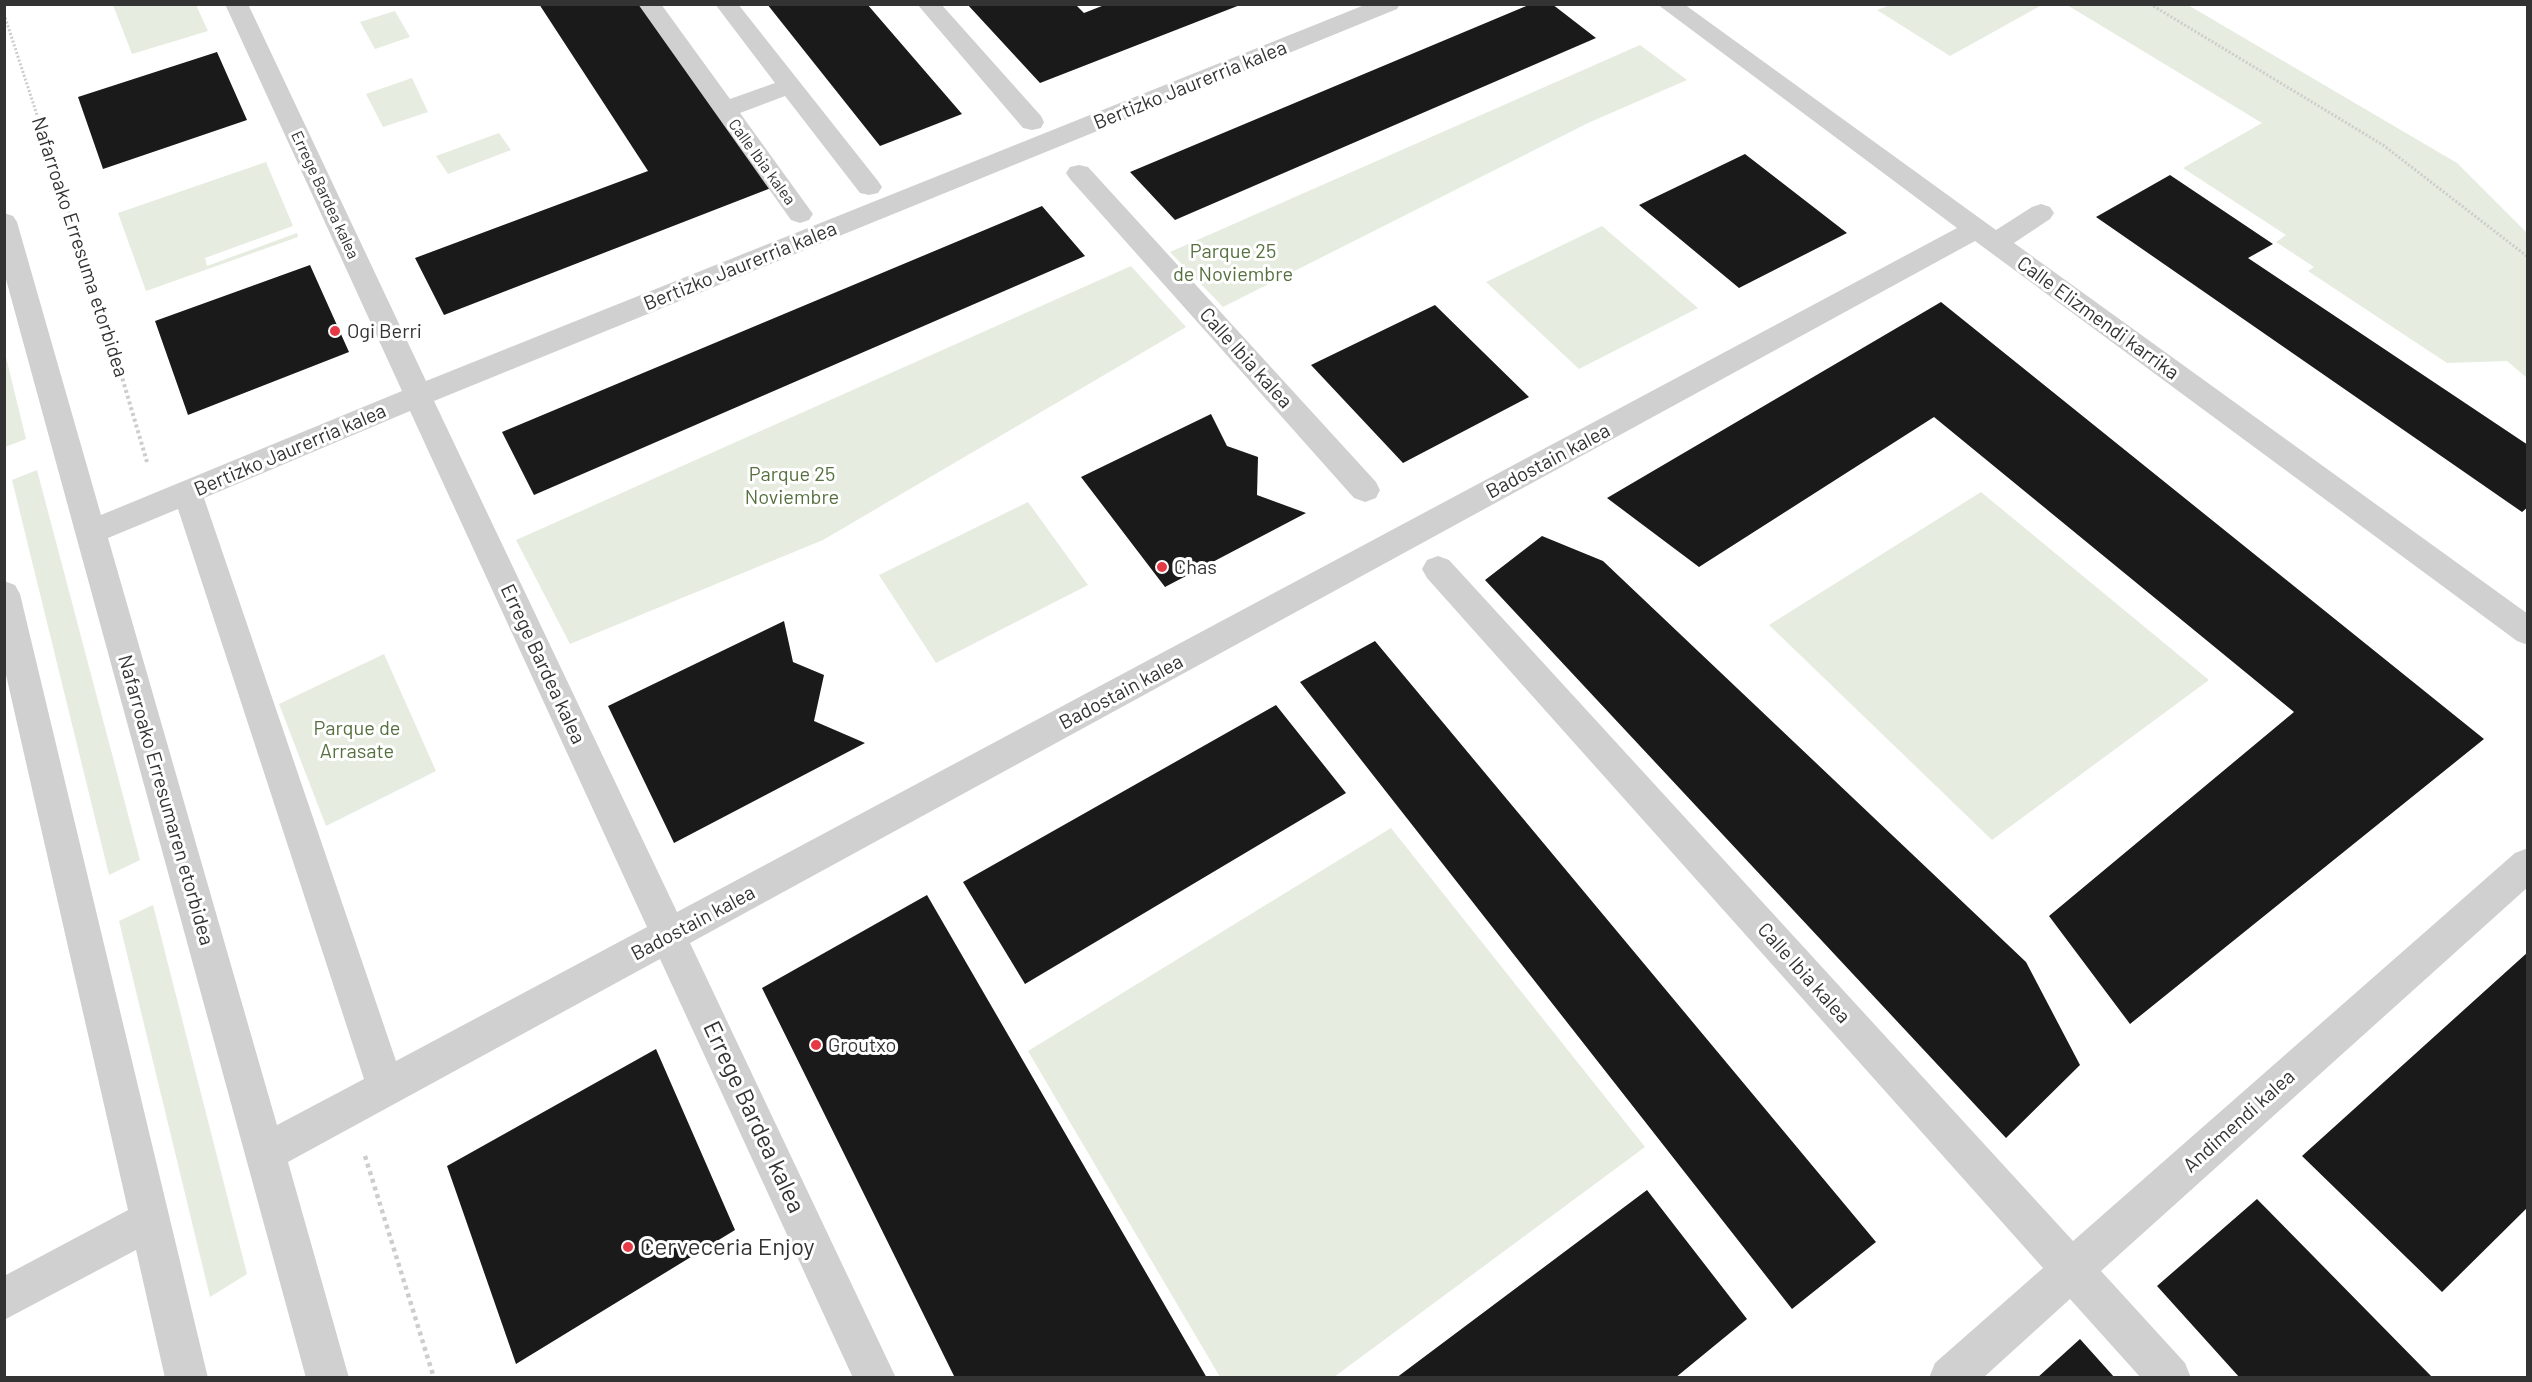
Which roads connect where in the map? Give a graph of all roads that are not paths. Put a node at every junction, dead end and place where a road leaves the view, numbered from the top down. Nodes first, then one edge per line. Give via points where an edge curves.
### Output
1 (236, 4) edge
2 (649, 4) edge
3 (726, 4) edge
4 (928, 4) edge
5 (1389, 4) edge
6 (1668, 4) edge
7 (790, 86) junction
8 (725, 110) junction
9 (1032, 122) dead end
10 (1079, 173) dead end
11 (869, 187) dead end
12 (2041, 213) dead end
13 (800, 214) dead end
14 (4, 222) edge
15 (1985, 236) junction
16 (1365, 490) dead end
17 (190, 500) dead end
18 (92, 532) junction
19 (1438, 569) dead end
20 (4, 594) edge
21 (2528, 632) edge
22 (2528, 864) edge
23 (381, 1073) dead end
24 (265, 1153) junction
25 (150, 1220) junction
26 (2073, 1270) junction
27 (4, 1299) edge
28 (187, 1377) edge
29 (328, 1377) edge
30 (875, 1377) edge
31 (1950, 1377) edge
32 (2170, 1377) edge

1 - 30 street, Errege Bardea kalea
2 - 8 street, Calle Ibia kalea
3 - 7 street
4 - 9 street
5 - 18 street, Bertizko Jaurerria kalea via 464,377
6 - 15 street, Calle Elizmendi karrika
7 - 8 street, Calle Ibia kalea
7 - 11 street
8 - 13 street, Calle Ibia kalea
10 - 16 street, Calle Ibia kalea
12 - 15 street, Badostain kalea
14 - 18 street, Nafarroako Erresumaren etorbidea
15 - 21 street, Calle Elizmendi karrika
15 - 24 street, Badostain kalea
17 - 23 street
18 - 24 street, Nafarroako Erresumaren etorbidea
19 - 26 street, Calle Ibia kalea
20 - 25 street
22 - 26 street, Andimendi kalea
24 - 29 street, Nafarroako Erresumaren etorbidea
25 - 27 street
25 - 28 street
26 - 31 street, Andimendi kalea
26 - 32 street, Calle Ibia kalea

